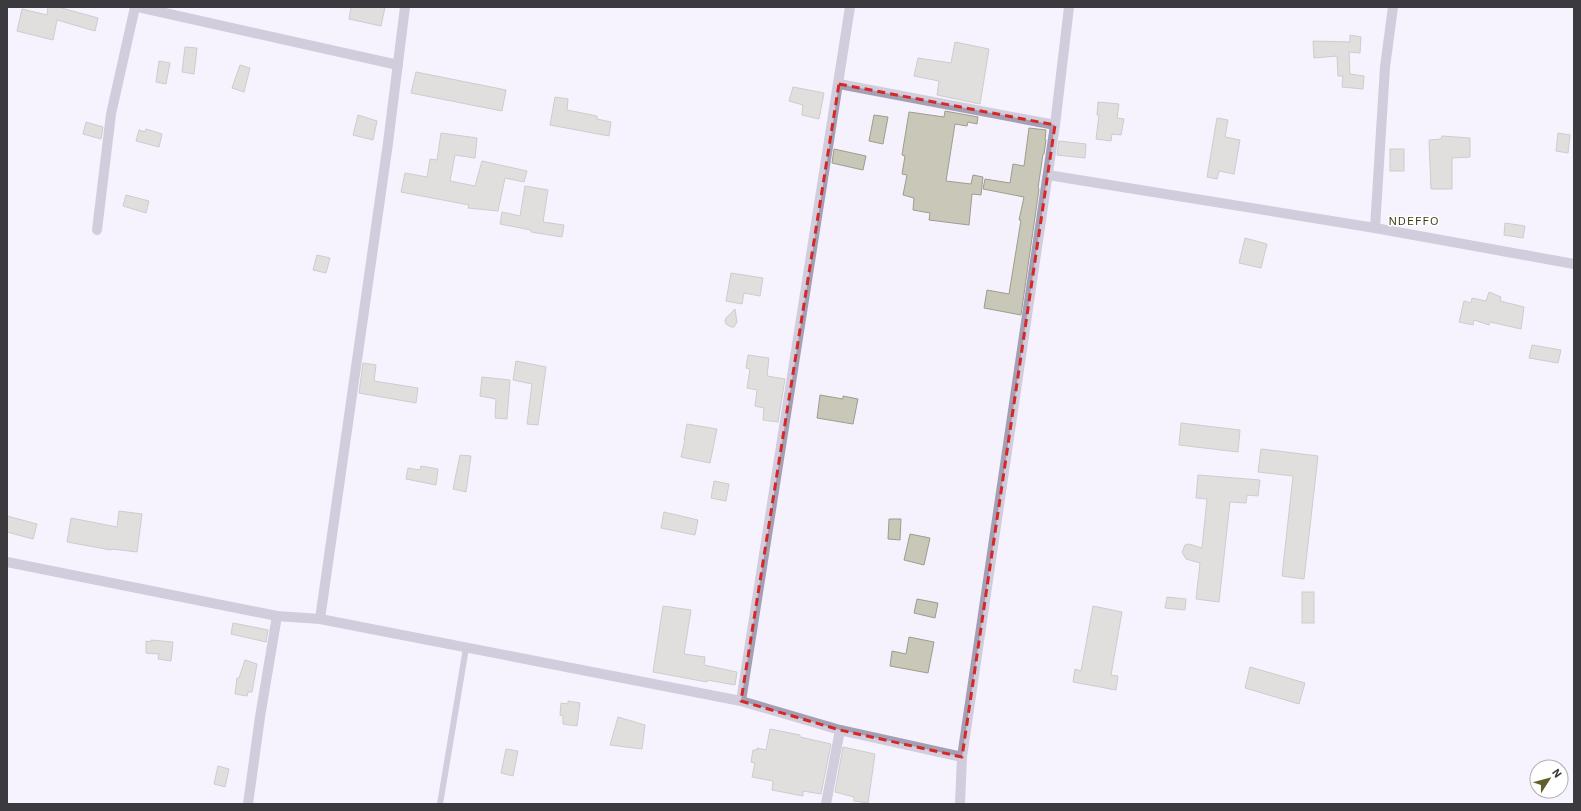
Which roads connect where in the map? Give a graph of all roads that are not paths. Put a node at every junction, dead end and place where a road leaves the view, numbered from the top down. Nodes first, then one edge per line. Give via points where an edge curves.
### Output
1 (137, 7) edge
2 (405, 7) edge
3 (850, 7) edge
4 (1069, 7) edge
5 (1393, 7) edge
6 (398, 65) junction
7 (839, 84) junction
8 (1055, 124) junction
9 (1048, 175) junction
10 (1375, 228) junction
11 (98, 230) dead end
12 (1574, 264) edge
13 (7, 562) edge
14 (277, 616) junction
15 (320, 619) junction
16 (466, 648) junction
17 (741, 701) junction
18 (840, 730) junction
19 (962, 757) junction
20 (248, 804) edge
21 (440, 804) edge
22 (826, 804) edge
23 (960, 804) edge

1 - 6 street
1 - 11 street via 111,114
2 - 6 street
3 - 7 street
4 - 8 street
5 - 10 street via 1385,67
6 - 15 street
7 - 8 street
7 - 17 street
8 - 9 street
9 - 10 street
9 - 19 street
10 - 12 street
13 - 14 street
14 - 15 street
14 - 20 street
15 - 16 street
16 - 17 street
16 - 21 lane
17 - 18 street
18 - 19 street
18 - 22 street
19 - 23 street

